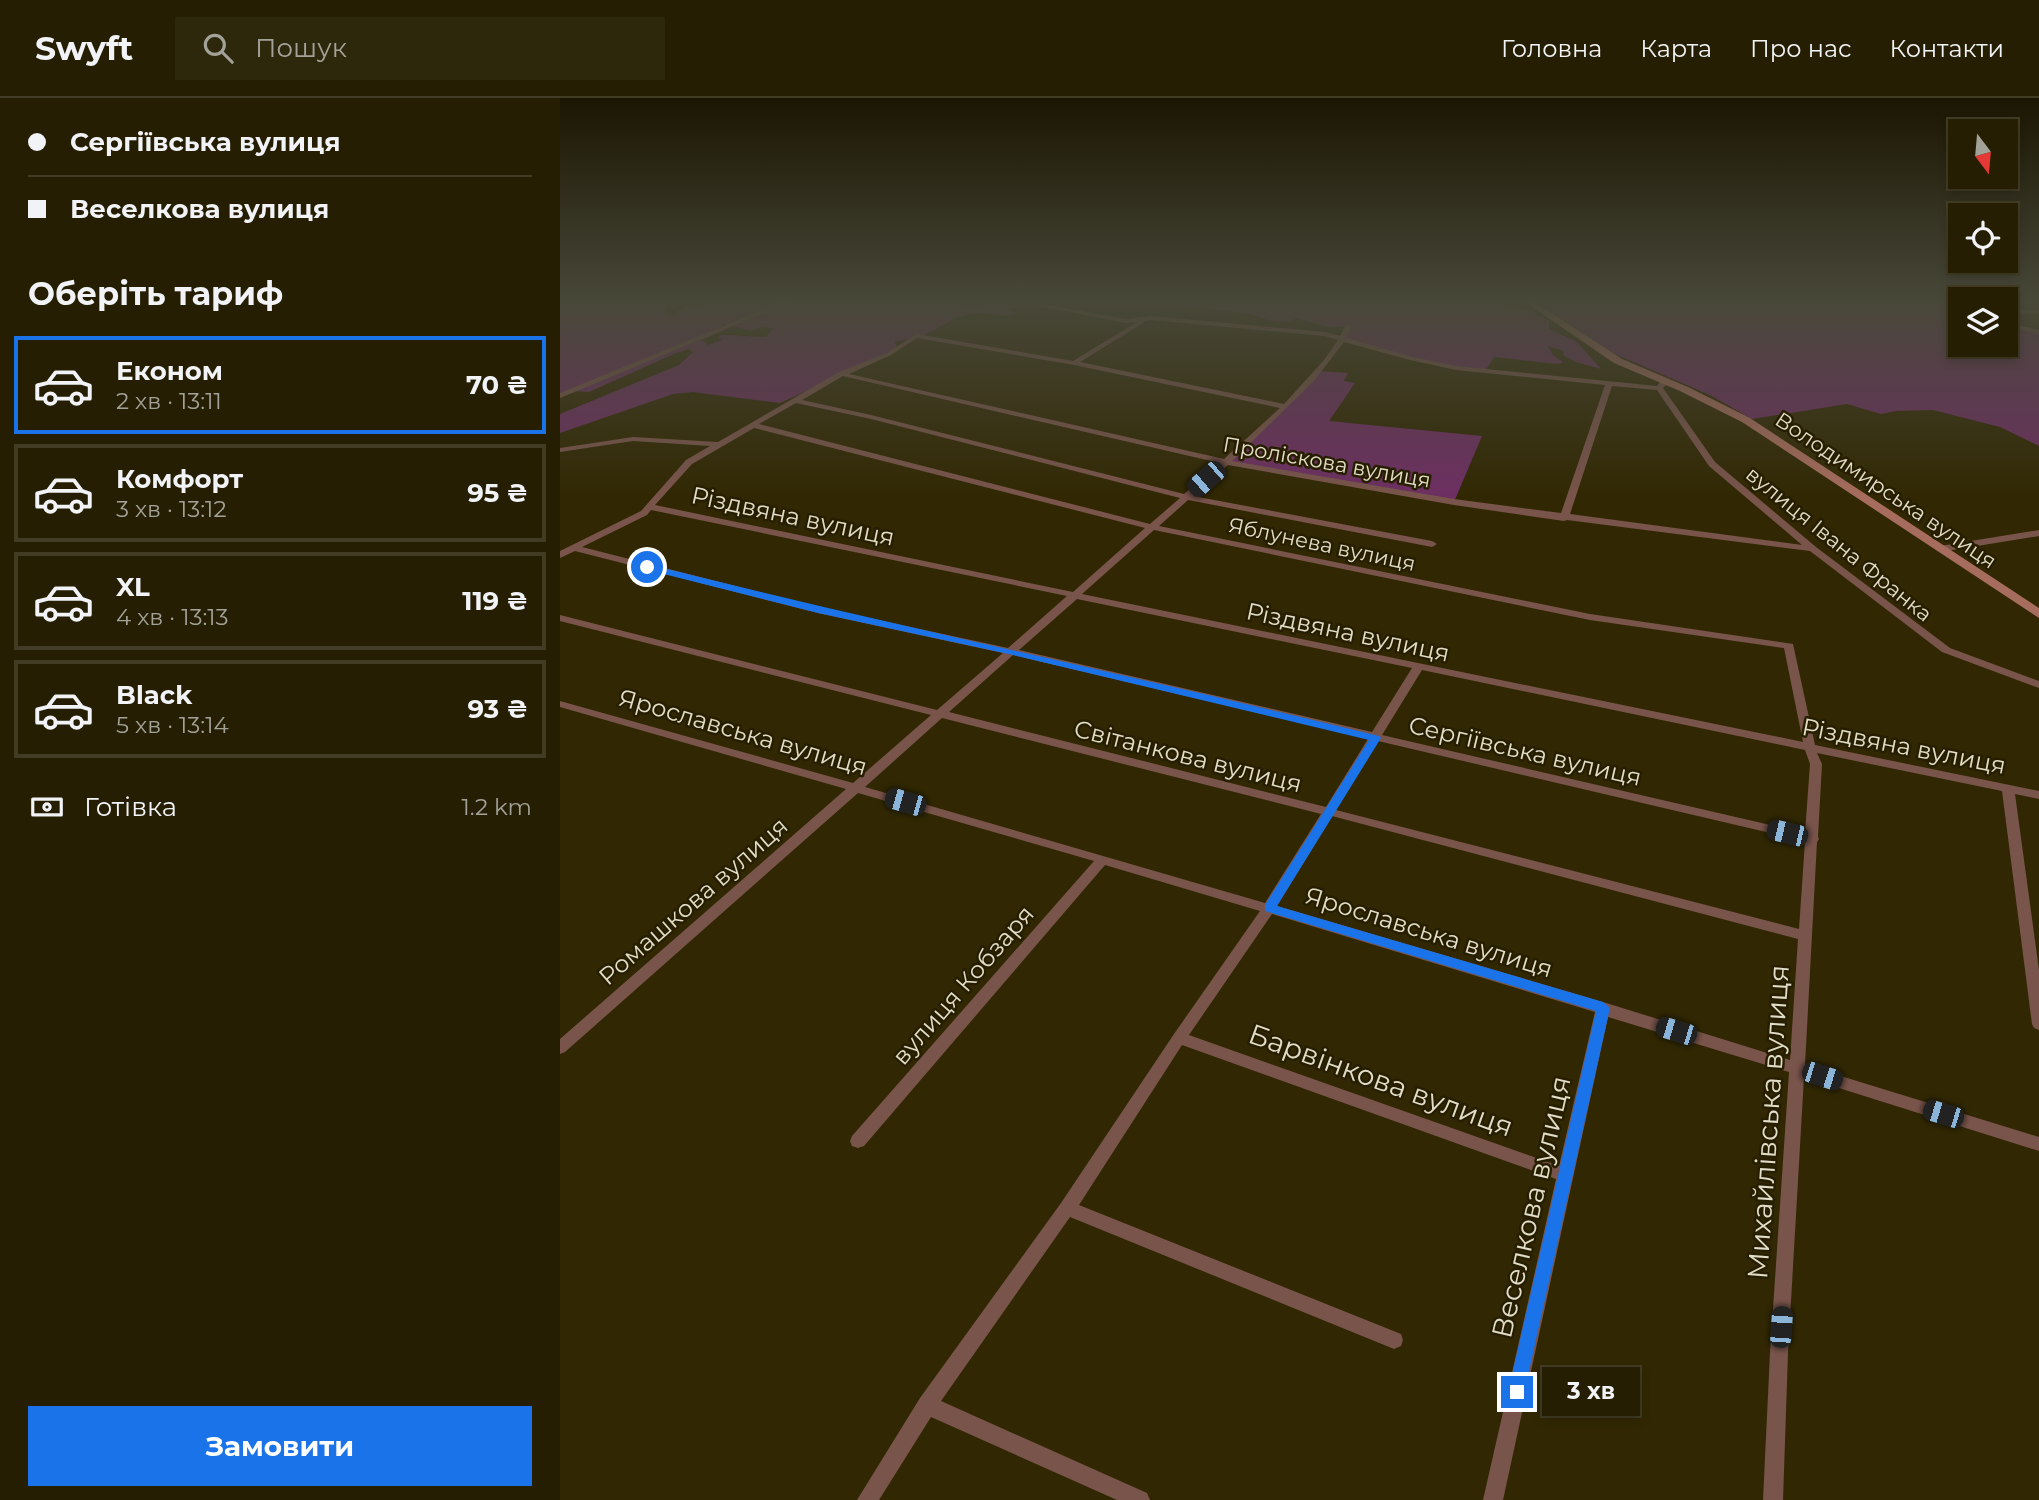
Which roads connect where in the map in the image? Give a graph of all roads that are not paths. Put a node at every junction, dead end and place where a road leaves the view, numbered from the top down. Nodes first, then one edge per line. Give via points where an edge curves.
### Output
1 (634, 365) edge
2 (862, 365) edge
3 (1086, 365) edge
4 (1320, 365) edge
5 (1445, 365) edge
6 (1626, 365) edge
7 (842, 374) junction
8 (1609, 384) junction
9 (1662, 385) junction
10 (560, 396) edge
11 (795, 401) junction
12 (1283, 406) junction
13 (753, 425) junction
14 (720, 444) junction
15 (560, 450) edge
16 (1226, 462) junction
17 (1186, 497) junction
18 (650, 507) junction
19 (1564, 518) junction
20 (1151, 527) junction
21 (2039, 533) edge
22 (1432, 544) dead end
23 (573, 548) junction
24 (1940, 549) junction
25 (1813, 550) junction
26 (560, 555) edge
27 (1071, 596) junction
28 (2039, 614) edge
29 (560, 618) edge
30 (1009, 651) junction
31 (1418, 668) junction
32 (2039, 685) edge
33 (560, 704) edge
34 (937, 715) junction
35 (1376, 738) junction
36 (1810, 749) junction
37 (856, 788) junction
38 (2008, 788) junction
39 (2039, 795) edge
40 (1330, 812) junction
41 (1813, 839) junction
42 (1103, 859) junction
43 (1269, 908) junction
44 (1806, 936) junction
45 (1603, 1008) junction
46 (2039, 1024) edge
47 (1179, 1038) junction
48 (560, 1048) edge
49 (1798, 1069) junction
50 (858, 1141) dead end
51 (2039, 1144) edge
52 (1566, 1175) junction
53 (1067, 1208) junction
54 (1394, 1340) dead end
55 (927, 1405) junction
56 (867, 1500) edge
57 (1140, 1500) edge
58 (1493, 1500) edge
59 (1773, 1500) edge

1 - 10 street
2 - 7 street
3 - 12 street
4 - 12 street, Ромашкова вулиця
5 - 8 street
6 - 9 main road, Володимирська вулиця
7 - 11 street
7 - 16 street, Проліскова вулиця
8 - 9 street
8 - 19 street
9 - 24 main road, Володимирська вулиця via 1684,390 1746,420
9 - 25 street, вулиця Івана Франка via 1713,464
11 - 13 street
11 - 17 street
12 - 16 street, Ромашкова вулиця
13 - 14 street
13 - 20 street, Яблунева вулиця
14 - 15 street via 633,439
14 - 18 street via 689,462
16 - 17 street, Ромашкова вулиця
16 - 19 street, Проліскова вулиця
17 - 20 street, Ромашкова вулиця
17 - 22 street
18 - 23 street
18 - 27 street, Різдвяна вулиця
19 - 25 street, Проліскова вулиця
20 - 27 street, Ромашкова вулиця
20 - 36 street, Яблунева вулиця via 1590,617 1784,645 1790,649
21 - 24 street
23 - 26 street
23 - 30 street, Сергіївська вулиця via 818,610
24 - 28 main road, Володимирська вулиця
25 - 32 street, вулиця Івана Франка via 1946,650
27 - 30 street, Ромашкова вулиця
27 - 31 street, Різдвяна вулиця
29 - 34 street, Світанкова вулиця
30 - 34 street, Ромашкова вулиця
30 - 35 street, Сергіївська вулиця
31 - 35 street
31 - 36 street, Різдвяна вулиця
33 - 37 street, Ярославська вулиця
34 - 37 street, Ромашкова вулиця
34 - 40 street, Світанкова вулиця
35 - 40 street
35 - 41 street, Сергіївська вулиця
36 - 38 street, Різдвяна вулиця
36 - 41 street, Михайлівська вулиця via 1816,764
37 - 42 street, Ярославська вулиця
37 - 48 street, Ромашкова вулиця
38 - 39 street, Різдвяна вулиця
38 - 46 street
40 - 43 street
40 - 44 street, Світанкова вулиця
41 - 44 street, Михайлівська вулиця
42 - 43 street, Ярославська вулиця
42 - 50 street, вулиця Кобзаря
43 - 45 street, Ярославська вулиця
43 - 47 street
44 - 49 street, Михайлівська вулиця
45 - 49 street, Ярославська вулиця
45 - 52 street, Веселкова вулиця
47 - 52 street, Барвінкова вулиця
47 - 53 street
49 - 51 street, Ярославська вулиця
49 - 59 street, Михайлівська вулиця
52 - 58 street, Веселкова вулиця
53 - 54 street
53 - 55 street
55 - 56 street
55 - 57 street

